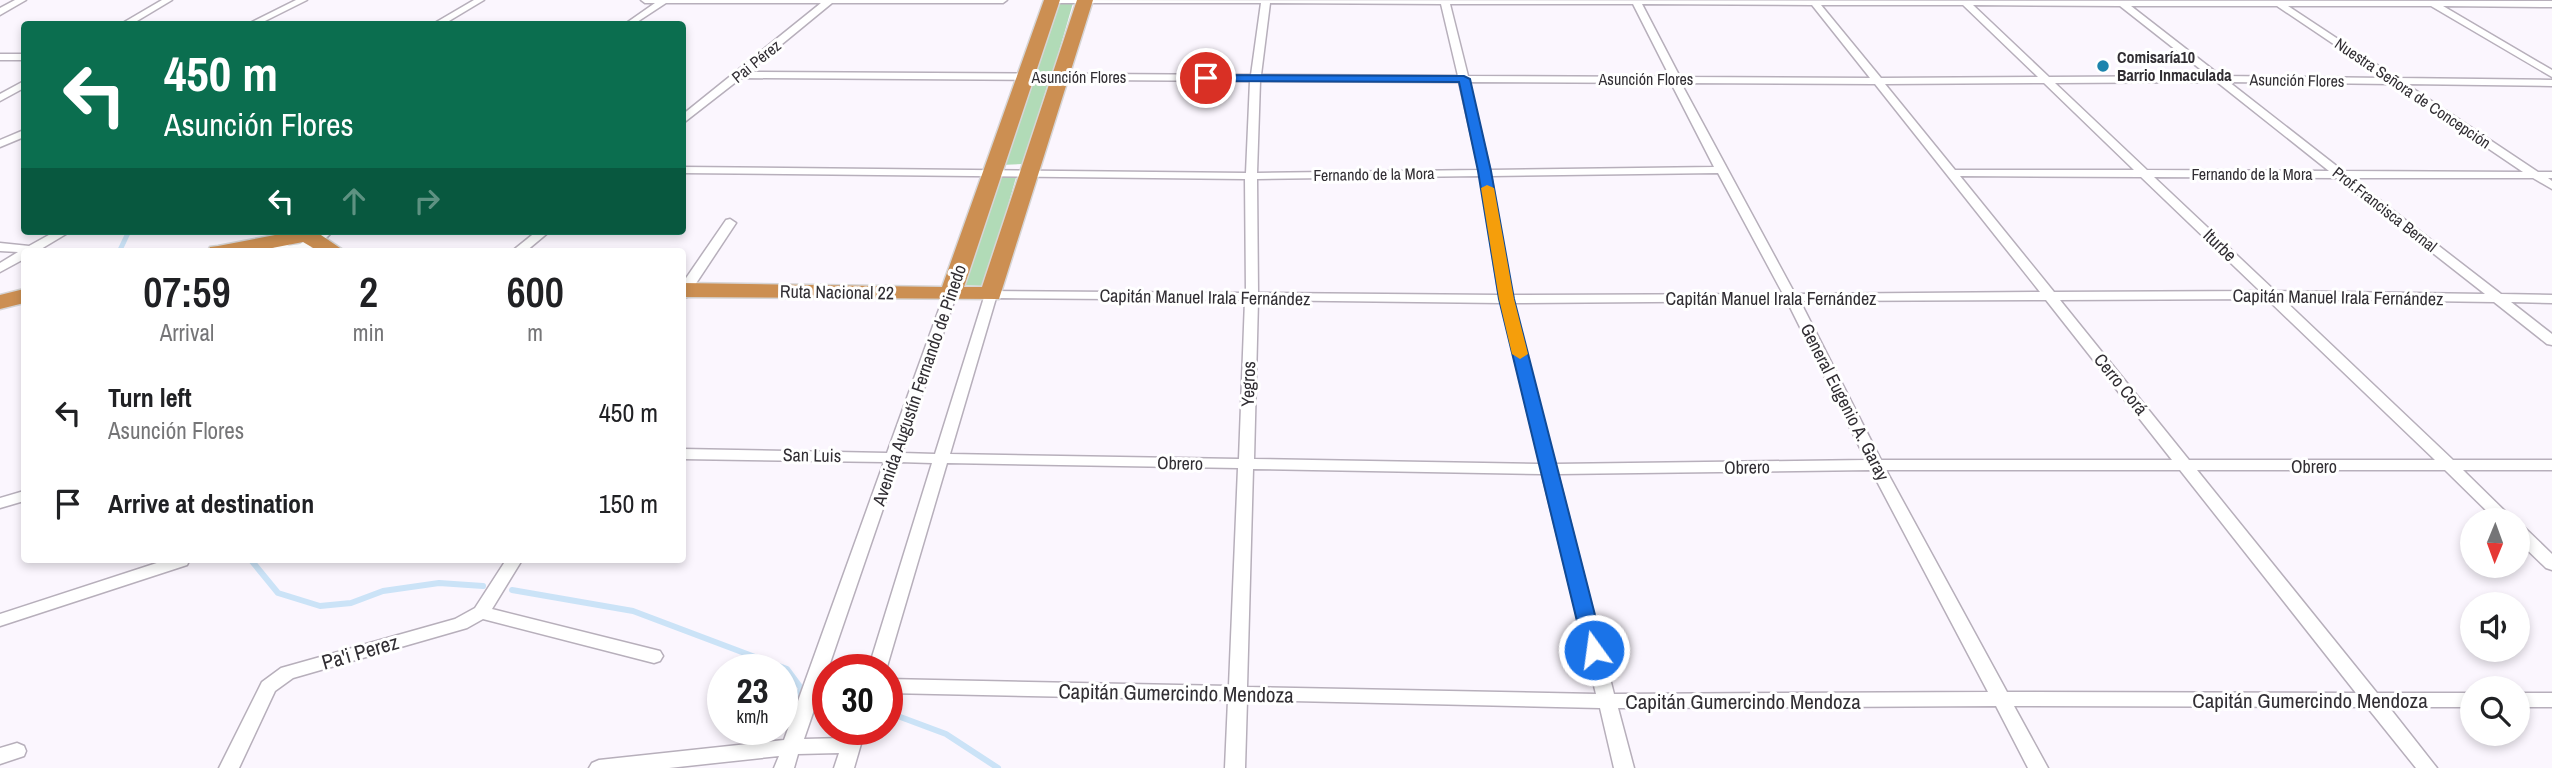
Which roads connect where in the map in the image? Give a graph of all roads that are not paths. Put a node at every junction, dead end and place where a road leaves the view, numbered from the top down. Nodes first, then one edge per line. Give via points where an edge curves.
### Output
1 (22, 0) edge
2 (168, 0) edge
3 (303, 0) edge
4 (480, 0) edge
5 (645, 0) edge
6 (1003, 0) edge
7 (1054, 0) edge
8 (664, 1) edge
9 (830, 1) edge
10 (1085, 1) edge
11 (1266, 1) edge
12 (1814, 1) edge
13 (1446, 2) edge
14 (1636, 2) edge
15 (1965, 2) edge
16 (2121, 2) edge
17 (2429, 2) edge
18 (2278, 3) edge
19 (2552, 4) edge
20 (0, 12) edge
21 (131, 21) edge
22 (259, 21) edge
23 (443, 21) edge
24 (634, 21) edge
25 (0, 57) edge
26 (21, 57) edge
27 (2552, 74) edge
28 (739, 75) junction
29 (1025, 77) junction
30 (1058, 77) junction
31 (1255, 79) junction
32 (1464, 79) junction
33 (1677, 79) junction
34 (2048, 79) junction
35 (2219, 79) junction
36 (1877, 80) junction
37 (2393, 81) junction
38 (2552, 83) edge
39 (21, 86) edge
40 (0, 98) edge
41 (686, 118) edge
42 (21, 134) edge
43 (0, 145) edge
44 (686, 170) edge
45 (1720, 170) junction
46 (1485, 171) junction
47 (990, 173) junction
48 (1028, 173) junction
49 (1952, 173) junction
50 (2145, 174) junction
51 (2533, 174) junction
52 (2552, 174) edge
53 (2340, 175) junction
54 (1251, 176) junction
55 (2552, 186) edge
56 (730, 223) dead end
57 (58, 235) edge
58 (539, 235) edge
59 (302, 242) edge
60 (0, 247) edge
61 (34, 248) edge
62 (252, 248) edge
63 (322, 248) edge
64 (522, 248) edge
65 (21, 251) edge
66 (21, 256) edge
67 (0, 268) edge
68 (686, 287) edge
69 (686, 291) edge
70 (951, 293) junction
71 (991, 294) junction
72 (2049, 295) junction
73 (2271, 295) junction
74 (21, 297) edge
75 (1252, 298) junction
76 (1506, 299) junction
77 (1792, 299) junction
78 (2552, 299) edge
79 (2501, 300) junction
80 (0, 302) edge
81 (21, 307) edge
82 (0, 311) edge
83 (2552, 341) edge
84 (686, 454) edge
85 (896, 456) junction
86 (942, 457) junction
87 (1244, 464) junction
88 (2450, 465) junction
89 (1876, 466) junction
90 (2552, 466) edge
91 (2188, 467) junction
92 (1549, 469) junction
93 (21, 497) edge
94 (0, 503) edge
95 (2494, 508) edge
96 (2530, 543) edge
97 (174, 563) edge
98 (512, 563) edge
99 (2552, 564) edge
100 (481, 612) junction
101 (0, 620) edge
102 (831, 654) edge
103 (882, 654) edge
104 (654, 656) dead end
105 (903, 686) edge
106 (1238, 694) junction
107 (2001, 699) junction
108 (2460, 700) edge
109 (2530, 700) edge
110 (2552, 700) edge
111 (2373, 701) junction
112 (1606, 702) junction
113 (812, 705) edge
114 (812, 744) edge
115 (851, 745) edge
116 (792, 747) junction
117 (229, 768) edge
118 (599, 768) edge
119 (784, 768) edge
120 (844, 768) edge
121 (1235, 768) edge
122 (1624, 768) edge
123 (2038, 768) edge
124 (2427, 768) edge

1 - 20 street
2 - 21 street
3 - 22 street
4 - 23 street
5 - 8 street
6 - 9 street
7 - 10 street
7 - 29 highway, Avenida Augustín Fernando de Pinedo
8 - 9 street
8 - 24 street
9 - 28 street, Pai Pérez
10 - 11 street
10 - 30 highway
11 - 13 street
11 - 31 street, Yegros
12 - 14 street
12 - 15 street
12 - 36 street, Cerro Corá
13 - 14 street
13 - 32 street
14 - 33 street, General Eugenio A. Garay
15 - 16 street
15 - 34 street, Iturbe
16 - 18 street
16 - 35 street, Prof.Francisca Bernal
17 - 18 street
17 - 19 street
17 - 27 street
18 - 37 street, Nuestra Señora de Concepción
25 - 26 street
28 - 29 street, Asunción Flores
28 - 41 street, Pai Pérez
29 - 30 street, Asunción Flores
29 - 47 highway, Avenida Augustín Fernando de Pinedo
30 - 31 street, Asunción Flores
30 - 48 highway
31 - 32 street, Asunción Flores
31 - 54 street, Yegros
32 - 33 street, Asunción Flores
32 - 46 street
33 - 36 street, Asunción Flores
33 - 45 street, General Eugenio A. Garay via 1675,85
34 - 35 street, Asunción Flores
34 - 36 street, Asunción Flores
34 - 50 street, Iturbe
35 - 37 street, Asunción Flores
35 - 53 street, Prof.Francisca Bernal
36 - 49 street, Cerro Corá
37 - 38 street, Asunción Flores
37 - 51 street, Nuestra Señora de Concepción
39 - 40 street
42 - 43 street
44 - 47 street, Fernando de la Mora
45 - 46 street, Fernando de la Mora
45 - 77 street, General Eugenio A. Garay
46 - 54 street, Fernando de la Mora
46 - 76 street
47 - 48 street, Fernando de la Mora
47 - 70 highway, Avenida Augustín Fernando de Pinedo
48 - 54 street, Fernando de la Mora
48 - 71 highway
49 - 50 street, Fernando de la Mora
49 - 72 street, Cerro Corá
50 - 53 street, Fernando de la Mora
50 - 73 street, Iturbe
51 - 52 street, Fernando de la Mora
51 - 53 street, Fernando de la Mora
51 - 55 street, Nuestra Señora de Concepción
53 - 79 street, Prof.Francisca Bernal
54 - 75 street, Yegros
56 - 68 street
57 - 61 street
58 - 64 street
59 - 62 highway
59 - 63 highway
60 - 65 street
66 - 67 street
69 - 70 highway, Ruta Nacional 22
70 - 71 highway, Ruta Nacional 22
70 - 85 street, Avenida Augustín Fernando de Pinedo
71 - 75 street, Capitán Manuel Irala Fernández
71 - 86 street
72 - 73 street, Capitán Manuel Irala Fernández
72 - 77 street, Capitán Manuel Irala Fernández
72 - 91 street, Cerro Corá
73 - 79 street, Capitán Manuel Irala Fernández
73 - 88 street, Iturbe
74 - 80 highway
75 - 76 street, Capitán Manuel Irala Fernández
75 - 87 street, Yegros
76 - 77 street, Capitán Manuel Irala Fernández
76 - 92 street
77 - 89 street, General Eugenio A. Garay
78 - 79 street, Capitán Manuel Irala Fernández
79 - 83 street, Prof.Francisca Bernal
81 - 82 highway
84 - 85 street, San Luis
85 - 86 street, San Luis
85 - 102 street, Avenida Augustín Fernando de Pinedo
86 - 87 street, Obrero
86 - 103 street
87 - 92 street, Obrero
87 - 106 street, Yegros
88 - 90 street, Obrero
88 - 91 street, Obrero
88 - 95 street, Iturbe
89 - 91 street, Obrero
89 - 92 street, Obrero
89 - 107 street, General Eugenio A. Garay
91 - 111 street, Cerro Corá
92 - 112 street
93 - 94 street
96 - 99 street
97 - 101 street
98 - 100 street
100 - 104 street
100 - 117 street, Pa'i Perez via 461,624 287,673 268,687
105 - 106 street, Capitán Gumercindo Mendoza
106 - 112 street, Capitán Gumercindo Mendoza
106 - 121 street, Yegros
107 - 111 street, Capitán Gumercindo Mendoza
107 - 112 street, Capitán Gumercindo Mendoza
107 - 123 street, General Eugenio A. Garay
108 - 111 street, Capitán Gumercindo Mendoza
109 - 110 street
111 - 124 street, Cerro Corá
112 - 122 street
113 - 116 street, Avenida Augustín Fernando de Pinedo
114 - 116 street
115 - 120 street
116 - 118 street
116 - 119 street, Avenida Augustín Fernando de Pinedo

